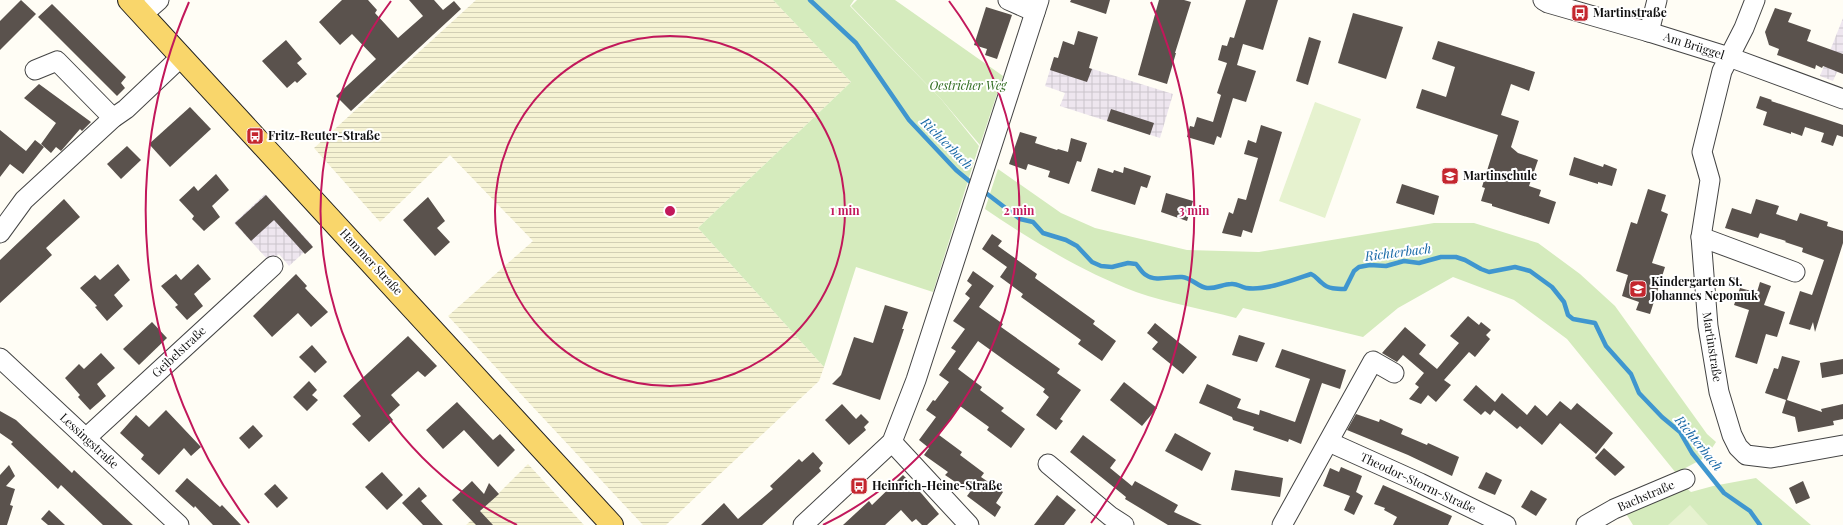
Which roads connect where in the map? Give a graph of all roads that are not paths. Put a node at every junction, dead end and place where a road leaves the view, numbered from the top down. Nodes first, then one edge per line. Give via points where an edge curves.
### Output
1 (158, 0) edge
2 (1008, 0) edge
3 (1543, 0) edge
4 (1657, 0) edge
5 (1755, 0) edge
6 (1037, 6) edge
7 (136, 7) edge
8 (1649, 32) junction
9 (182, 56) junction
10 (1729, 57) junction
11 (34, 70) dead end
12 (1843, 99) edge
13 (113, 118) junction
14 (0, 233) edge
15 (1701, 237) junction
16 (273, 266) dead end
17 (1795, 272) dead end
18 (0, 358) edge
19 (1394, 373) dead end
20 (86, 438) junction
21 (892, 442) junction
22 (1329, 442) junction
23 (1843, 444) edge
24 (1048, 464) dead end
25 (1685, 479) dead end
26 (179, 525) edge
27 (612, 525) edge
28 (803, 525) edge
29 (969, 525) edge
30 (1124, 525) edge
31 (1282, 525) edge
32 (1506, 525) edge
33 (1586, 525) edge

1 - 7 street
2 - 6 street
3 - 8 street, Am Brüggel
4 - 8 street
5 - 10 street, Martinstraße
6 - 21 street via 916,380
7 - 9 main road, Hammer Straße
8 - 10 street, Am Brüggel
9 - 13 street
9 - 27 main road, Hammer Straße
10 - 12 street, Am Brüggel
10 - 15 street, Martinstraße via 1722,71 1702,152 1710,180
11 - 13 street via 57,60
13 - 14 street via 24,200
15 - 17 street
15 - 23 street, Martinstraße via 1708,326 1720,392 1732,435 1742,452 1752,457 1771,458
16 - 20 street, Geibelstraße
18 - 20 street, Lessingstraße
19 - 22 street via 1373,361
20 - 26 street, Lessingstraße
21 - 28 street
21 - 29 street
22 - 31 street
22 - 32 street, Theodor-Storm-Straße
24 - 30 street
25 - 33 street, Bachstraße via 1614,509

